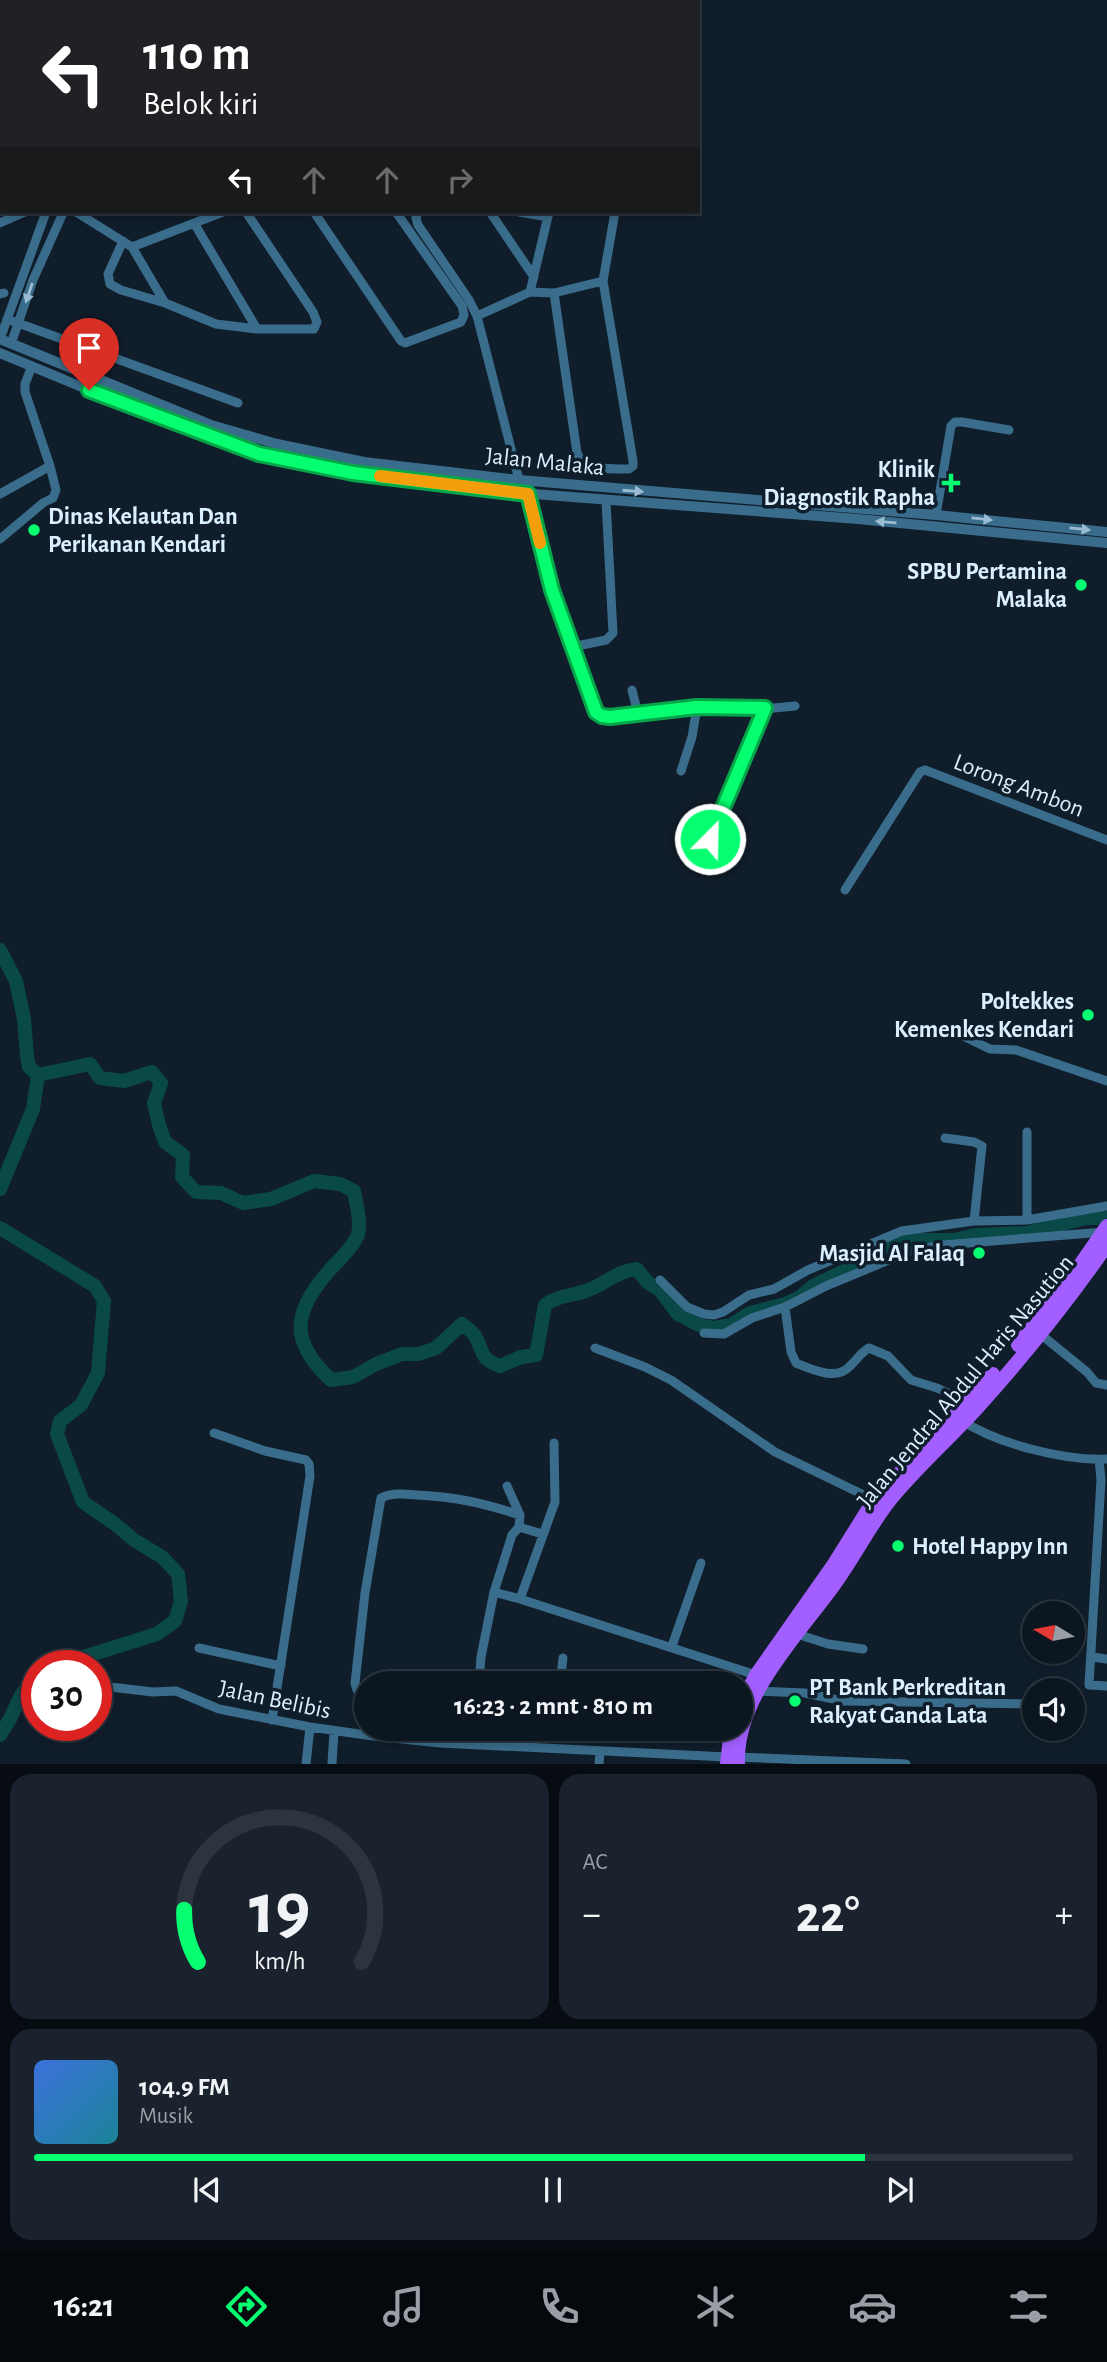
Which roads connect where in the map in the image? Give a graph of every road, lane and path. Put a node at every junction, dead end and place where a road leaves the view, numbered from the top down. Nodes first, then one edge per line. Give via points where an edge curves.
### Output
1 (20, 214) edge
2 (45, 214) edge
3 (59, 214) edge
4 (79, 214) edge
5 (218, 214) edge
6 (247, 214) edge
7 (315, 214) edge
8 (397, 214) edge
9 (417, 214) edge
10 (491, 214) edge
11 (548, 214) edge
12 (615, 214) edge
13 (0, 223) edge
14 (194, 223) junction
15 (128, 244) junction
16 (33, 246) junction
17 (45, 250) junction
18 (534, 277) junction
19 (603, 281) junction
20 (530, 292) junction
21 (554, 293) junction
22 (165, 303) junction
23 (477, 316) junction
24 (4, 328) edge
25 (257, 329) junction
26 (15, 333) junction
27 (0, 353) edge
28 (28, 376) junction
29 (238, 403) dead end
30 (1009, 430) dead end
31 (50, 466) junction
32 (518, 478) junction
33 (657, 492) junction
34 (0, 494) edge
35 (528, 494) junction
36 (606, 501) junction
37 (656, 505) junction
38 (936, 514) junction
39 (1107, 531) edge
40 (0, 539) edge
41 (1107, 543) edge
42 (572, 647) junction
43 (632, 690) dead end
44 (795, 706) dead end
45 (697, 707) junction
46 (765, 708) junction
47 (638, 714) junction
48 (681, 771) dead end
49 (710, 839) dead end
50 (1107, 839) edge
51 (845, 890) dead end
52 (965, 1037) dead end
53 (1107, 1081) edge
54 (1027, 1132) dead end
55 (945, 1138) dead end
56 (1107, 1206) edge
57 (1027, 1220) junction
58 (974, 1221) junction
59 (1106, 1234) edge
60 (1093, 1255) junction
61 (660, 1280) dead end
62 (785, 1307) junction
63 (704, 1333) dead end
64 (1039, 1334) junction
65 (595, 1348) dead end
66 (1107, 1385) edge
67 (969, 1402) junction
68 (960, 1419) junction
69 (214, 1433) dead end
70 (554, 1443) dead end
71 (1103, 1459) edge
72 (507, 1486) dead end
73 (874, 1500) junction
74 (520, 1514) junction
75 (519, 1527) junction
76 (542, 1534) junction
77 (701, 1563) dead end
78 (494, 1592) junction
79 (520, 1599) junction
80 (797, 1634) junction
81 (672, 1646) junction
82 (199, 1648) dead end
83 (863, 1649) dead end
84 (1092, 1657) junction
85 (563, 1658) dead end
86 (1107, 1659) edge
87 (281, 1665) junction
88 (356, 1671) edge
89 (480, 1671) edge
90 (562, 1671) edge
91 (756, 1675) junction
92 (753, 1681) edge
93 (1107, 1686) edge
94 (112, 1688) edge
95 (758, 1691) junction
96 (1022, 1703) edge
97 (272, 1720) junction
98 (310, 1727) junction
99 (334, 1731) junction
100 (731, 1741) edge
101 (600, 1752) junction
102 (732, 1760) edge
103 (306, 1763) edge
104 (332, 1763) edge
105 (599, 1763) edge
106 (906, 1763) edge

1 - 13 street
2 - 16 street
3 - 17 street
4 - 15 street
5 - 14 street
6 - 25 street via 317,322 311,330
7 - 8 street via 405,343 461,322 464,315
9 - 23 street via 418,225
10 - 18 street
11 - 18 street
12 - 19 street
14 - 15 street
14 - 25 street
15 - 22 street
15 - 22 street via 108,274 110,284
16 - 17 street
16 - 24 street
17 -> 26 street
18 - 20 street
19 - 21 street
19 - 21 street via 633,461 629,469 590,466 577,453
20 - 21 street
20 - 23 street
22 - 25 street via 216,324
23 - 32 street
24 - 26 street, Jalan Malaka
24 - 26 street
26 - 29 street
26 - 32 street, Jalan Malaka via 169,409 230,431 396,467
27 - 28 street, Jalan Malaka
28 - 31 street via 29,408
28 - 35 street, Jalan Malaka via 127,405 259,454 353,473
30 - 38 street via 962,422 951,426
31 - 34 street
31 - 40 street via 57,490 53,498
32 -> 33 street, Jalan Malaka
33 - 37 street
33 - 38 street, Jalan Malaka
35 - 36 street, Jalan Malaka
35 - 42 street
36 - 37 street, Jalan Malaka
36 - 42 street via 612,633 606,640
41 -> 37 street, Jalan Malaka
38 -> 39 street, Jalan Malaka
42 - 47 street via 596,712 606,717
43 - 47 street
44 - 46 street
45 - 46 street
45 - 47 street
45 - 48 street
46 - 49 street
50 - 51 street, Lorong Ambon via 925,770
52 - 53 street via 990,1049 1016,1050
54 - 57 street
55 - 58 street via 982,1146
56 - 57 street
57 - 58 street
58 - 61 street via 902,1231 774,1289 749,1295 714,1315 687,1307
59 - 60 highway, Jalan Jendral Abdul Haris Nasution
59 - 62 street via 913,1250
60 - 64 highway, Jalan Jendral Abdul Haris Nasution
60 - 67 highway, Jalan Jendral Abdul Haris Nasution
62 - 63 street via 724,1334
62 - 67 street via 796,1363 841,1373 869,1348 884,1352 911,1380
64 - 66 street via 1096,1383
64 - 68 highway, Jalan Jendral Abdul Haris Nasution
65 - 73 street via 671,1380 775,1452
67 - 68 highway, Jalan Jendral Abdul Haris Nasution
68 - 71 street via 983,1433 1031,1448
68 - 73 highway, Jalan Jendral Abdul Haris Nasution
68 - 80 highway, Jalan Jendral Abdul Haris Nasution via 890,1501
69 - 87 street via 309,1464
70 - 76 street via 555,1502
71 - 84 street
72 - 74 street
73 - 91 highway, Jalan Jendral Abdul Haris Nasution
74 - 75 street
74 - 88 street via 474,1500 381,1497
75 - 76 street
75 - 78 street via 512,1535
76 - 79 street
77 - 81 street
78 - 79 street
78 - 89 street
79 - 81 street
80 - 83 street
80 - 95 highway, Jalan Jendral Abdul Haris Nasution
81 - 91 street
82 - 87 street
84 - 86 street
84 - 93 street via 1089,1685
85 - 90 street
87 - 97 street
91 - 92 highway, Jalan Jendral Abdul Haris Nasution
94 - 97 street, Jalan Belibis via 176,1691 209,1706
95 - 96 street via 805,1693 843,1701
95 - 102 highway, Jalan Jendral Abdul Haris Nasution
97 - 98 street, Jalan Belibis
98 - 99 street, Jalan Belibis
98 - 103 street
99 - 101 street, Jalan Belibis
99 - 104 street
100 - 102 highway
101 - 102 street, Jalan Belibis
101 - 105 street
102 - 106 street, Jalan Belibis

